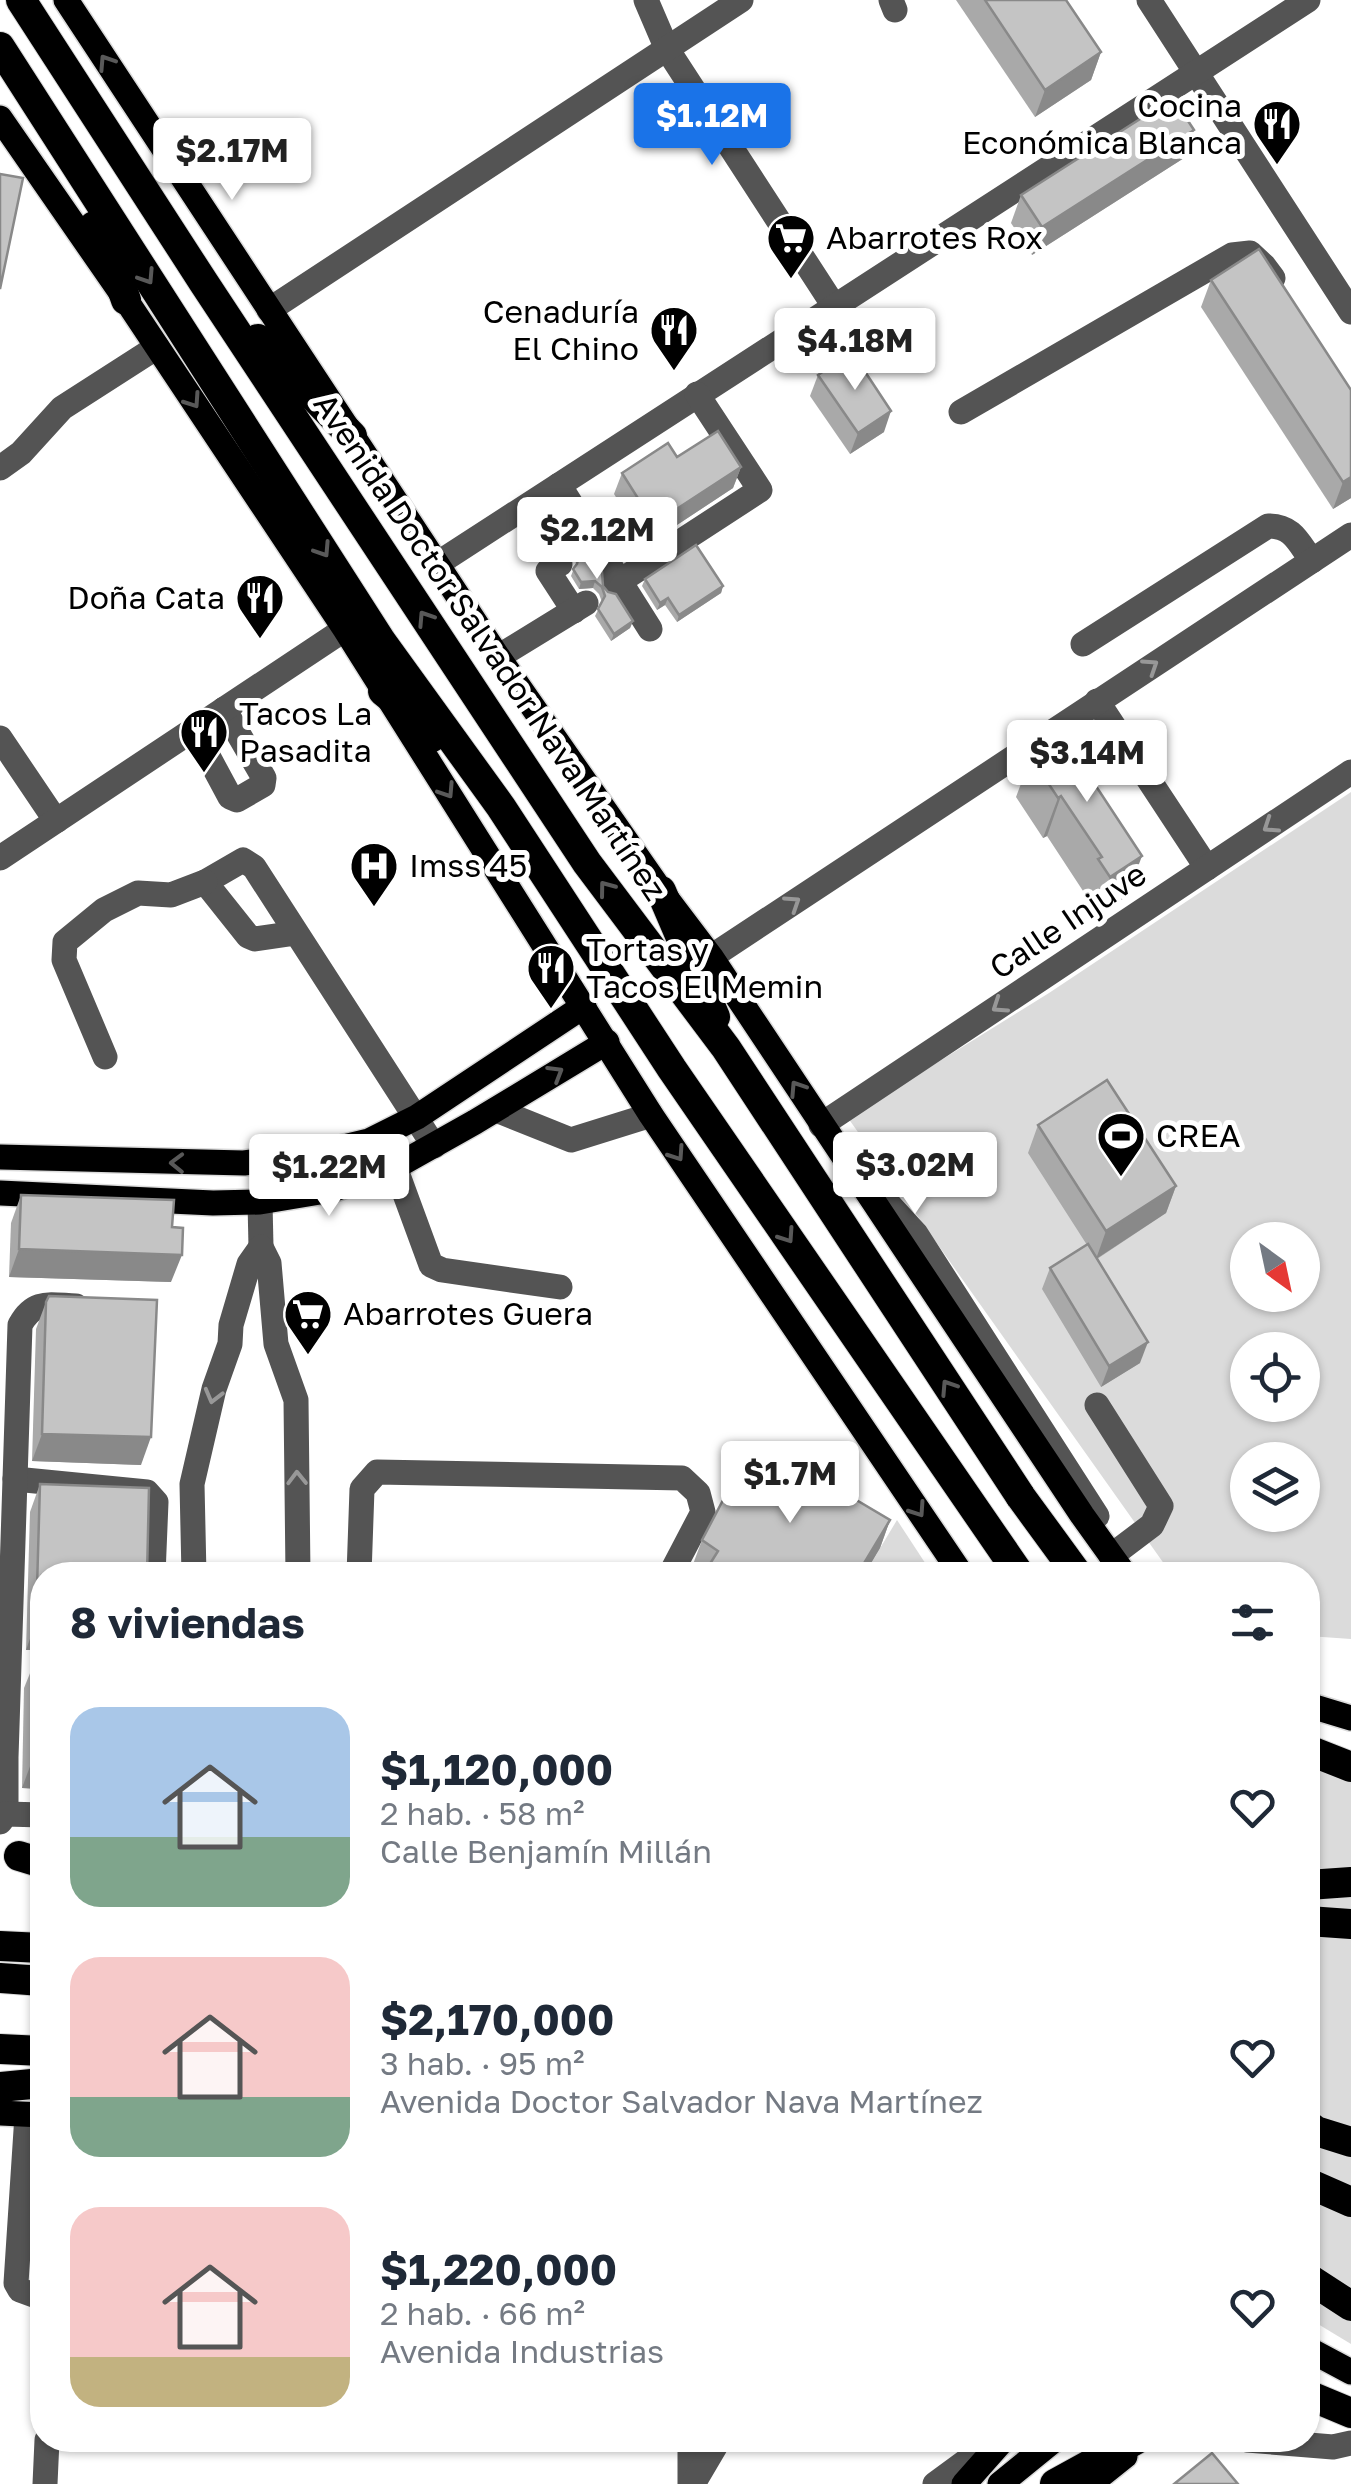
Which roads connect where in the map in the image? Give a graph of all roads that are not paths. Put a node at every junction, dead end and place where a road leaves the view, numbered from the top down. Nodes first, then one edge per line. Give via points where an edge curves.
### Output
1 (21, 0) edge
2 (646, 0) edge
3 (742, 0) edge
4 (1150, 0) edge
5 (1308, 0) edge
6 (72, 2) edge
7 (0, 48) edge
8 (667, 49) junction
9 (1197, 72) junction
10 (0, 80) edge
11 (0, 118) edge
12 (204, 283) junction
13 (1286, 298) edge
14 (126, 300) junction
15 (834, 306) junction
16 (269, 310) junction
17 (1351, 312) edge
18 (156, 347) junction
19 (696, 394) junction
20 (960, 412) dead end
21 (352, 436) junction
22 (0, 468) edge
23 (559, 485) junction
24 (1351, 536) edge
25 (1312, 561) junction
26 (437, 564) junction
27 (560, 564) dead end
28 (617, 584) junction
29 (650, 629) dead end
30 (344, 630) junction
31 (1084, 644) dead end
32 (498, 657) junction
33 (384, 691) junction
34 (1097, 702) junction
35 (224, 709) junction
36 (194, 730) junction
37 (0, 738) edge
38 (1351, 772) edge
39 (501, 806) junction
40 (56, 821) junction
41 (0, 858) edge
42 (1207, 868) junction
43 (205, 882) junction
44 (661, 891) junction
45 (296, 933) junction
46 (711, 957) junction
47 (584, 1006) junction
48 (607, 1042) junction
49 (726, 1048) junction
50 (105, 1058) dead end
51 (496, 1110) junction
52 (651, 1114) junction
53 (417, 1117) junction
54 (827, 1134) junction
55 (434, 1146) junction
56 (0, 1157) edge
57 (58, 1160) junction
58 (395, 1168) junction
59 (0, 1169) edge
60 (0, 1193) edge
61 (260, 1202) junction
62 (260, 1247) junction
63 (560, 1287) dead end
64 (93, 1306) edge
65 (230, 1344) junction
66 (276, 1344) junction
67 (1097, 1405) dead end
68 (15, 1479) junction
69 (1087, 1512) junction
70 (1119, 1561) edge
71 (153, 1562) edge
72 (194, 1562) edge
73 (298, 1562) edge
74 (359, 1562) edge
75 (677, 1562) edge
76 (953, 1562) edge
77 (1011, 1562) edge
78 (1066, 1562) edge
79 (1078, 1562) edge
80 (1320, 1709) edge
81 (1351, 1718) edge
82 (1320, 1755) edge
83 (1351, 1767) edge
84 (30, 1816) edge
85 (3, 1818) edge
86 (1351, 1882) edge
87 (1320, 1884) edge
88 (1320, 1922) edge
89 (1351, 1924) edge
90 (0, 1946) edge
91 (30, 1947) edge
92 (0, 1978) edge
93 (30, 1980) edge
94 (0, 2049) edge
95 (30, 2050) edge
96 (30, 2084) edge
97 (0, 2087) edge
98 (0, 2113) edge
99 (30, 2115) edge
100 (1320, 2132) edge
101 (1351, 2142) edge
102 (30, 2159) edge
103 (1320, 2182) edge
104 (1351, 2182) edge
105 (1320, 2188) edge
106 (1351, 2202) edge
107 (1320, 2286) edge
108 (30, 2294) edge
109 (1351, 2306) edge
110 (1320, 2400) edge
111 (1351, 2413) edge
112 (1320, 2417) edge
113 (1351, 2423) edge
114 (1351, 2442) edge
115 (1320, 2446) edge
116 (46, 2452) edge
117 (691, 2452) edge
118 (711, 2452) edge
119 (979, 2452) edge
120 (992, 2452) edge
121 (1039, 2452) edge
122 (1114, 2452) edge
123 (1130, 2452) edge
124 (45, 2484) edge
125 (692, 2484) edge
126 (935, 2484) edge
127 (964, 2484) edge
128 (1000, 2484) edge
129 (1054, 2484) edge
130 (1090, 2484) edge

1 - 12 highway, Avenida Doctor Salvador Nava Martínez
2 - 8 street
3 - 8 street
4 - 9 street
5 - 9 street
16 -> 6 main road, Avenida Doctor Salvador Nava Martínez
7 -> 39 highway via 381,641
8 - 15 street
8 - 16 street
9 - 15 street
9 - 17 street
10 - 14 highway via 108,249
11 - 14 main road
12 - 21 highway
49 -> 12 highway, Avenida Doctor Salvador Nava Martínez via 588,863
13 - 20 street via 1250,254 1232,256
14 - 18 main road
15 - 19 street
16 - 21 main road, Avenida Doctor Salvador Nava Martínez
18 - 22 street via 62,408
18 -> 30 main road
19 - 23 street
19 - 28 street via 760,490
21 - 26 main road, Avenida Doctor Salvador Nava Martínez
23 - 26 street
23 - 28 street
24 - 25 street
25 - 31 street via 1289,530 1268,526
34 -> 25 street
26 - 32 main road, Avenida Doctor Salvador Nava Martínez
27 - 32 street via 548,571 580,607
28 - 29 street
30 - 33 main road
30 - 35 street
32 - 44 main road, Avenida Doctor Salvador Nava Martínez
33 - 39 highway via 469,782
33 -> 47 main road
34 - 42 street
46 -> 34 street
35 - 36 street
35 - 36 street via 263,785 237,800 230,797
36 - 40 street
37 - 40 street
38 -> 42 street, Calle Injuve
39 -> 77 highway via 672,1069
40 - 41 street
42 -> 54 street, Calle Injuve
43 - 45 street via 248,936
43 - 45 street via 242,860 249,863
43 - 50 street via 172,895 138,893 64,942 64,960
44 - 46 main road, Avenida Doctor Salvador Nava Martínez
44 - 49 highway
45 - 53 street
54 -> 46 main road, Avenida Doctor Salvador Nava Martínez
47 - 48 main road
47 - 53 main road
51 -> 48 main road
48 - 52 main road
78 -> 49 highway, Avenida Doctor Salvador Nava Martínez, bridge
51 - 52 street via 571,1140
51 - 55 main road
52 -> 76 main road
53 - 55 street
53 -> 57 main road via 368,1141 244,1164
54 - 69 main road, Avenida Doctor Salvador Nava Martínez
55 - 58 main road
56 - 57 main road
57 - 59 main road
58 - 61 main road via 332,1190
58 - 63 street via 431,1265
60 - 61 main road
61 - 62 street
62 - 65 street via 249,1264
62 - 66 street via 269,1263
64 - 68 street via 38,1305 20,1325
65 - 66 street
65 -> 72 street via 192,1484
73 -> 66 street via 296,1400
67 - 70 street via 1161,1506
68 - 71 street via 152,1495
68 - 85 street via 17,1667
69 - 70 main road, Avenida Doctor Salvador Nava Martínez
69 - 79 main road
74 - 75 street via 362,1489 377,1472 682,1478 698,1493 703,1512
80 - 81 main road
82 - 83 highway
84 - 85 street
86 - 87 highway
88 - 89 highway
90 - 91 highway
92 - 93 highway
94 - 95 highway
96 - 97 highway
98 - 99 main road
100 - 101 highway
102 - 108 street via 16,2282
103 - 104 highway
105 - 106 highway
107 - 109 highway
110 - 111 highway
112 - 113 highway
114 - 115 street
116 - 124 street
117 - 125 street
118 - 125 street
119 - 126 street
120 - 127 main road
121 - 128 main road
122 - 129 highway
123 - 130 main road

